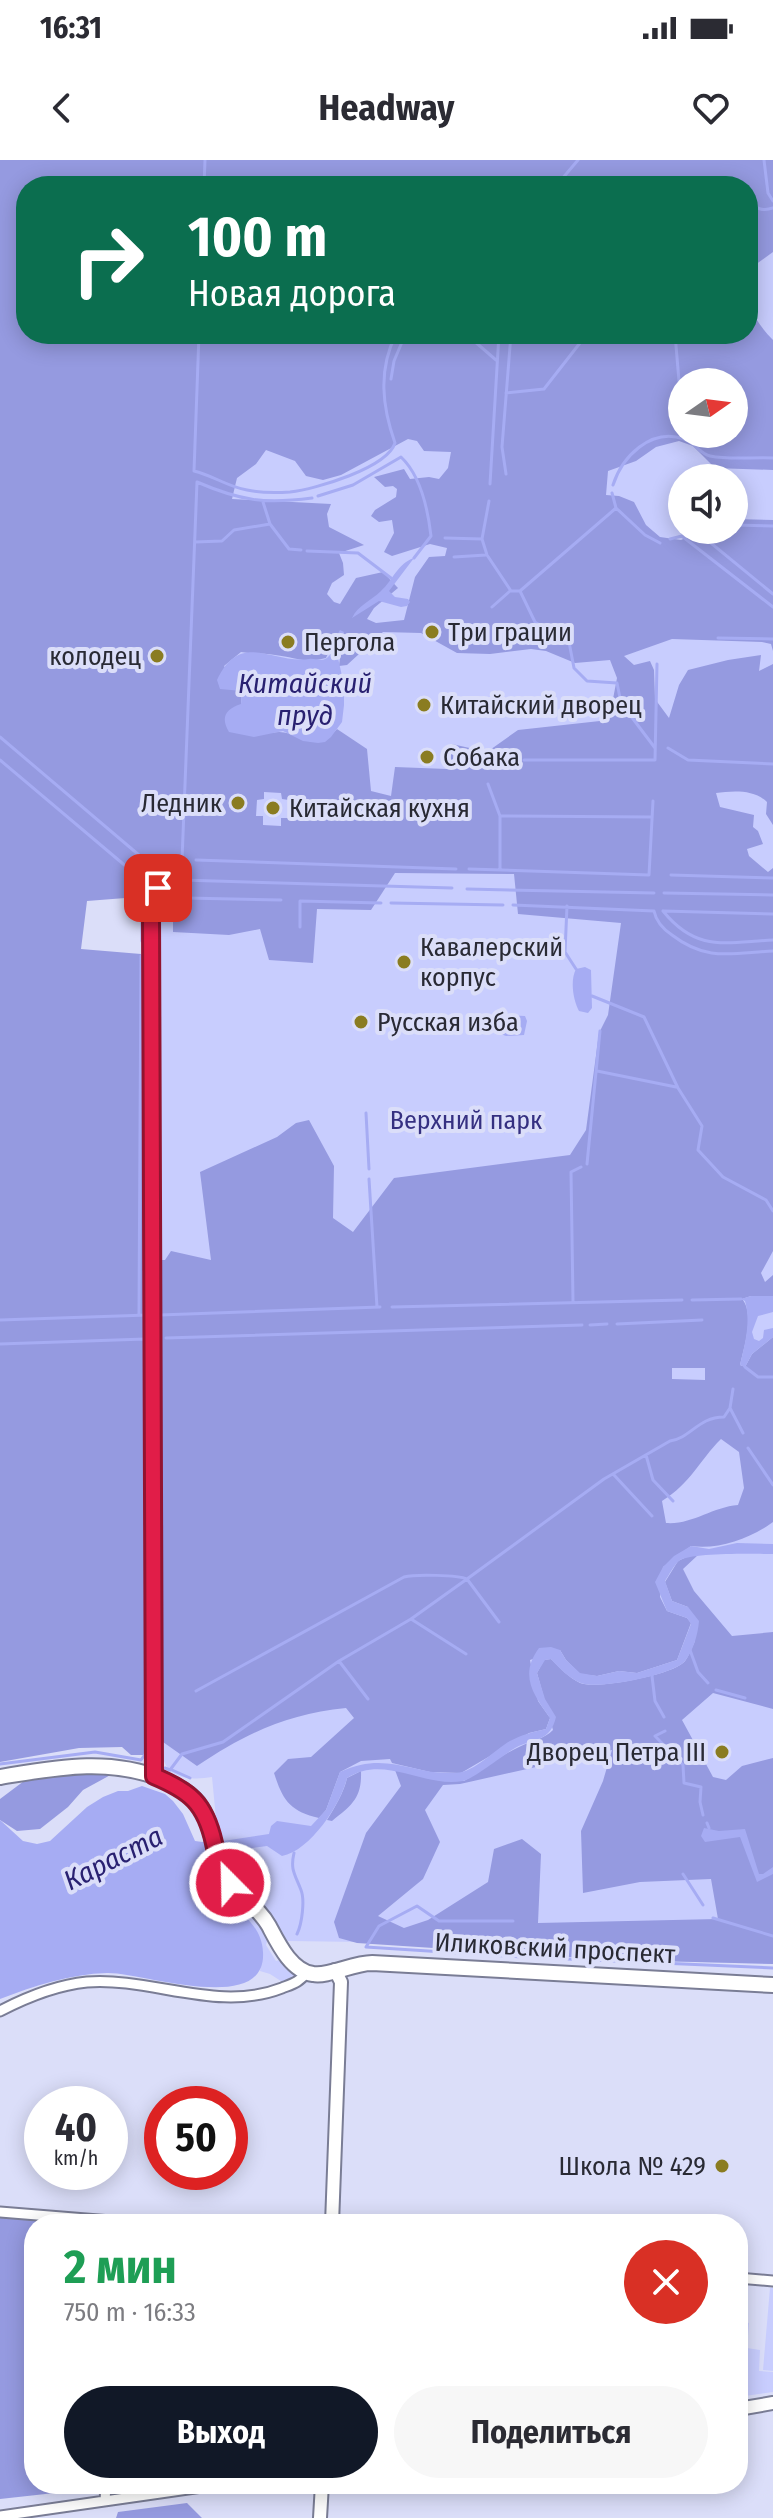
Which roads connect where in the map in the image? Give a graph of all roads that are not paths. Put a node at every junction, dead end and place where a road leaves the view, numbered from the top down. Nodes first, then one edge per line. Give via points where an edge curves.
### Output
1 (158, 888) dead end
2 (154, 1776) junction
3 (0, 1777) edge
4 (335, 1970) junction
5 (307, 1972) junction
6 (773, 1985) edge
7 (0, 2011) edge
8 (0, 2212) edge
9 (24, 2214) edge
10 (332, 2214) edge
11 (748, 2279) edge
12 (773, 2281) edge
13 (773, 2403) edge
14 (748, 2407) edge
15 (105, 2494) edge
16 (154, 2494) edge
17 (321, 2494) edge
18 (105, 2501) junction
19 (0, 2516) edge
20 (320, 2518) edge

1 - 2 street via 152,892 151,912
2 - 3 main road via 82,1765
2 - 5 main road via 193,1797 206,1815 224,1876 261,1913 288,1958
4 - 5 main road, Иликовский проспект
4 - 6 main road, Иликовский проспект via 372,1963
4 - 10 street via 341,1982
5 - 7 street via 301,1980 252,1997 86,1982
8 - 9 street
11 - 12 street
13 - 14 street
15 - 18 street
16 - 18 street
17 - 20 street
18 - 19 street

